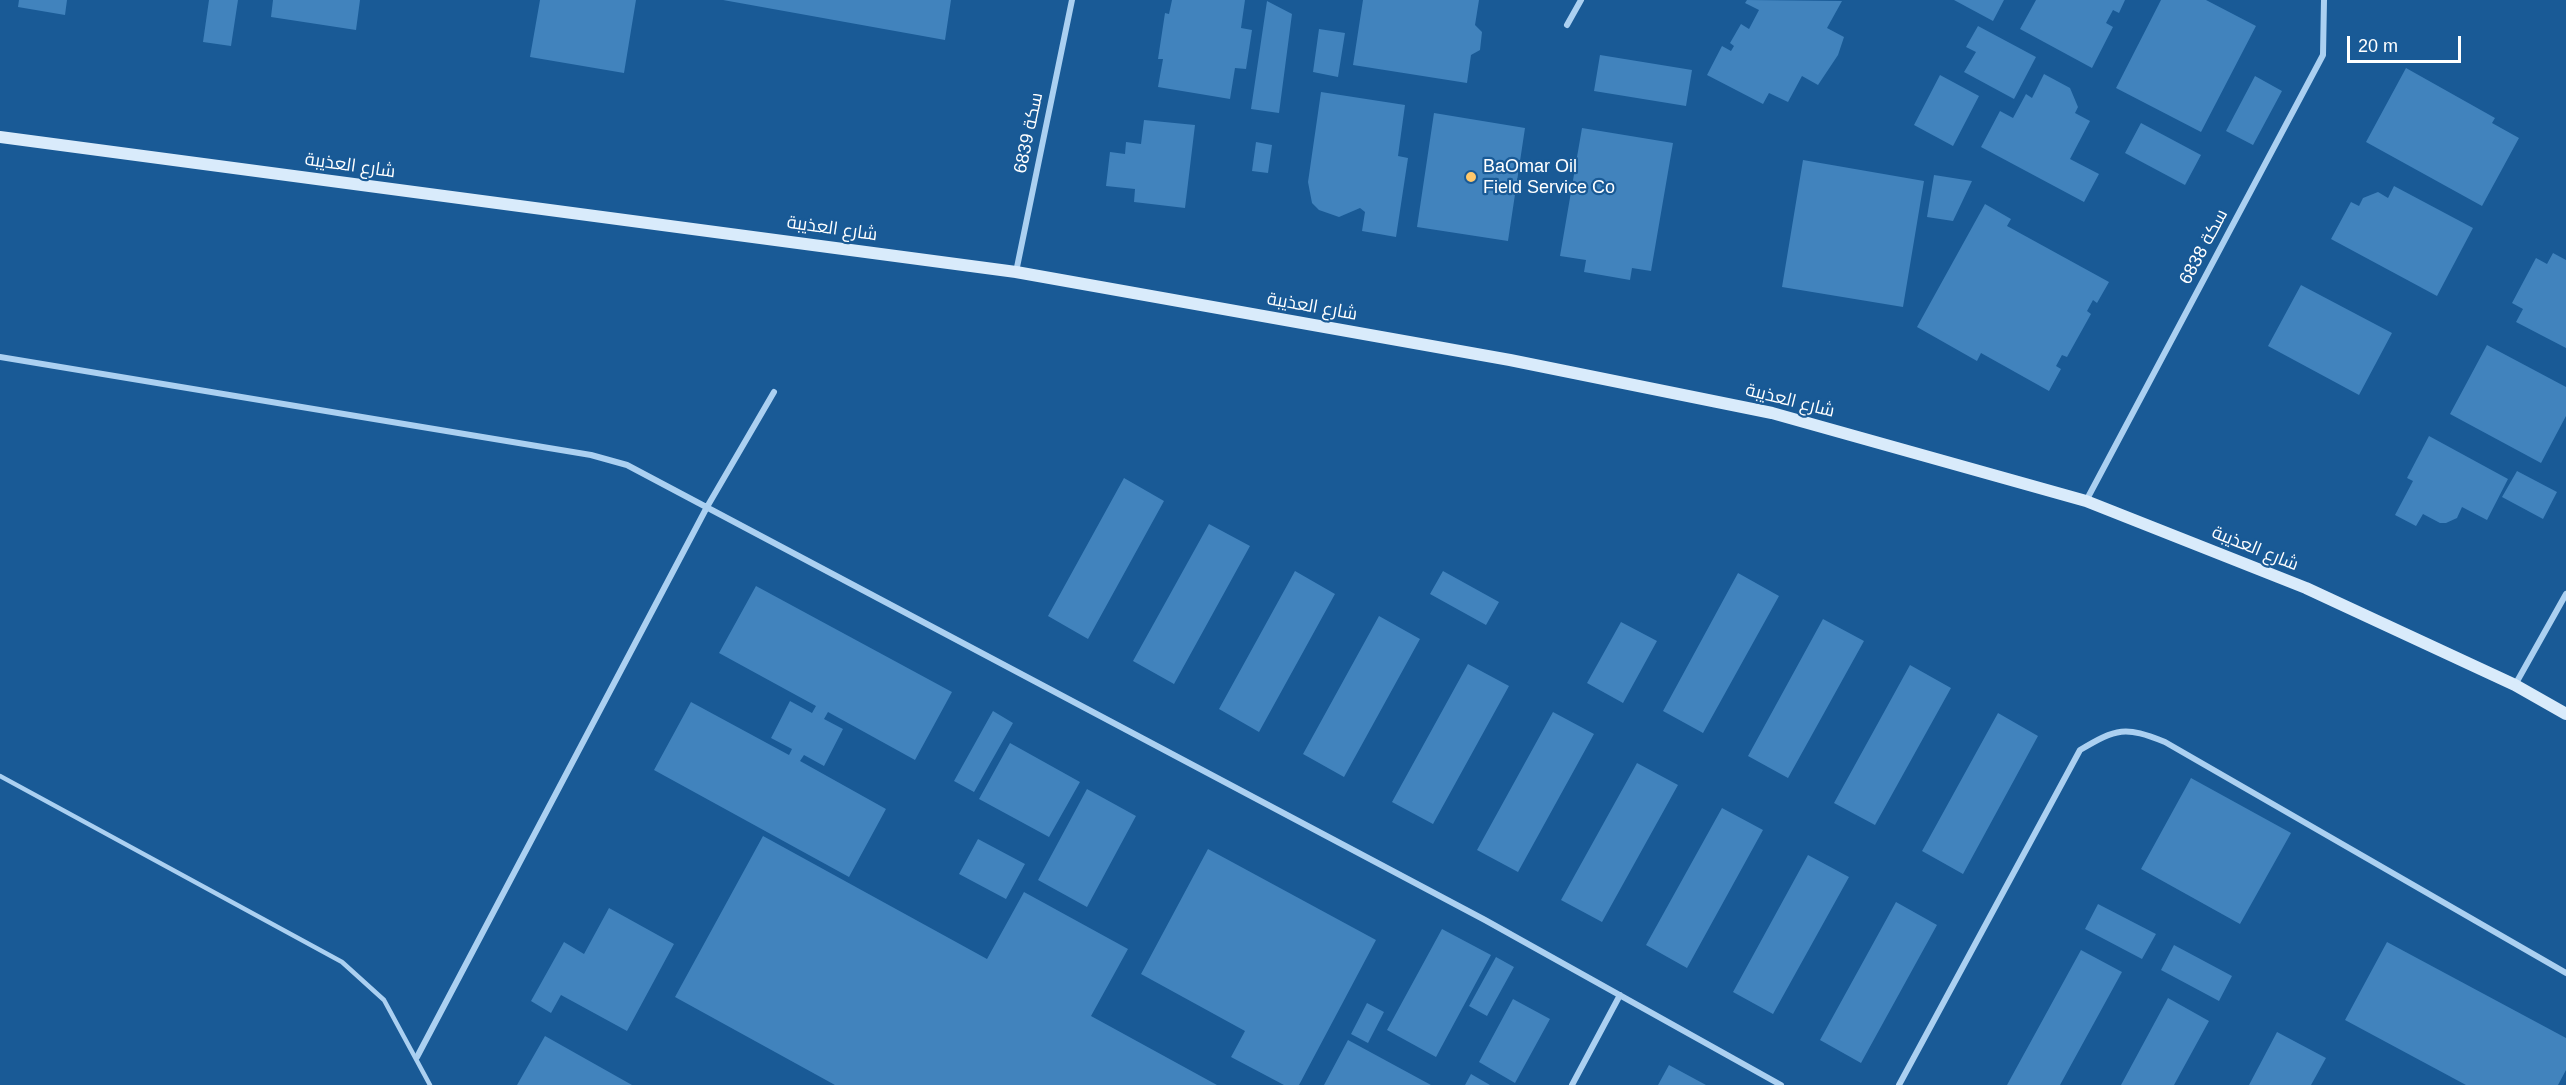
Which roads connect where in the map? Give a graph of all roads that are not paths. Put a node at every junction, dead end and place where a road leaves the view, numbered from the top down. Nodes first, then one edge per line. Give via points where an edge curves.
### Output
1 (1072, 0) edge
2 (1581, 0) edge
3 (2324, 0) edge
4 (1568, 25) dead end
5 (0, 137) edge
6 (1016, 272) junction
7 (0, 357) edge
8 (774, 392) dead end
9 (2086, 501) junction
10 (707, 507) junction
11 (2566, 594) edge
12 (2515, 685) junction
13 (2566, 714) edge
14 (0, 776) edge
15 (2566, 973) edge
16 (1620, 995) junction
17 (417, 1058) junction
18 (430, 1085) edge
19 (1572, 1085) edge
20 (1781, 1085) edge
21 (1899, 1085) edge

1 - 6 street, سكة 6839
2 - 4 street
3 - 9 street, سكة 6838 via 2323,55
5 - 6 street, شارع العذيبة
6 - 9 street, شارع العذيبة via 1510,360 1772,413
7 - 10 street via 591,455 627,465
8 - 10 street
9 - 12 street, شارع العذيبة via 2306,588
10 - 16 street
10 - 17 street
11 - 12 street
12 - 13 street, شارع العذيبة
14 - 17 lane via 342,962 384,1000
15 - 21 street via 2165,742 2138,731 2110,732 2080,750
16 - 19 street
16 - 20 street
17 - 18 lane

